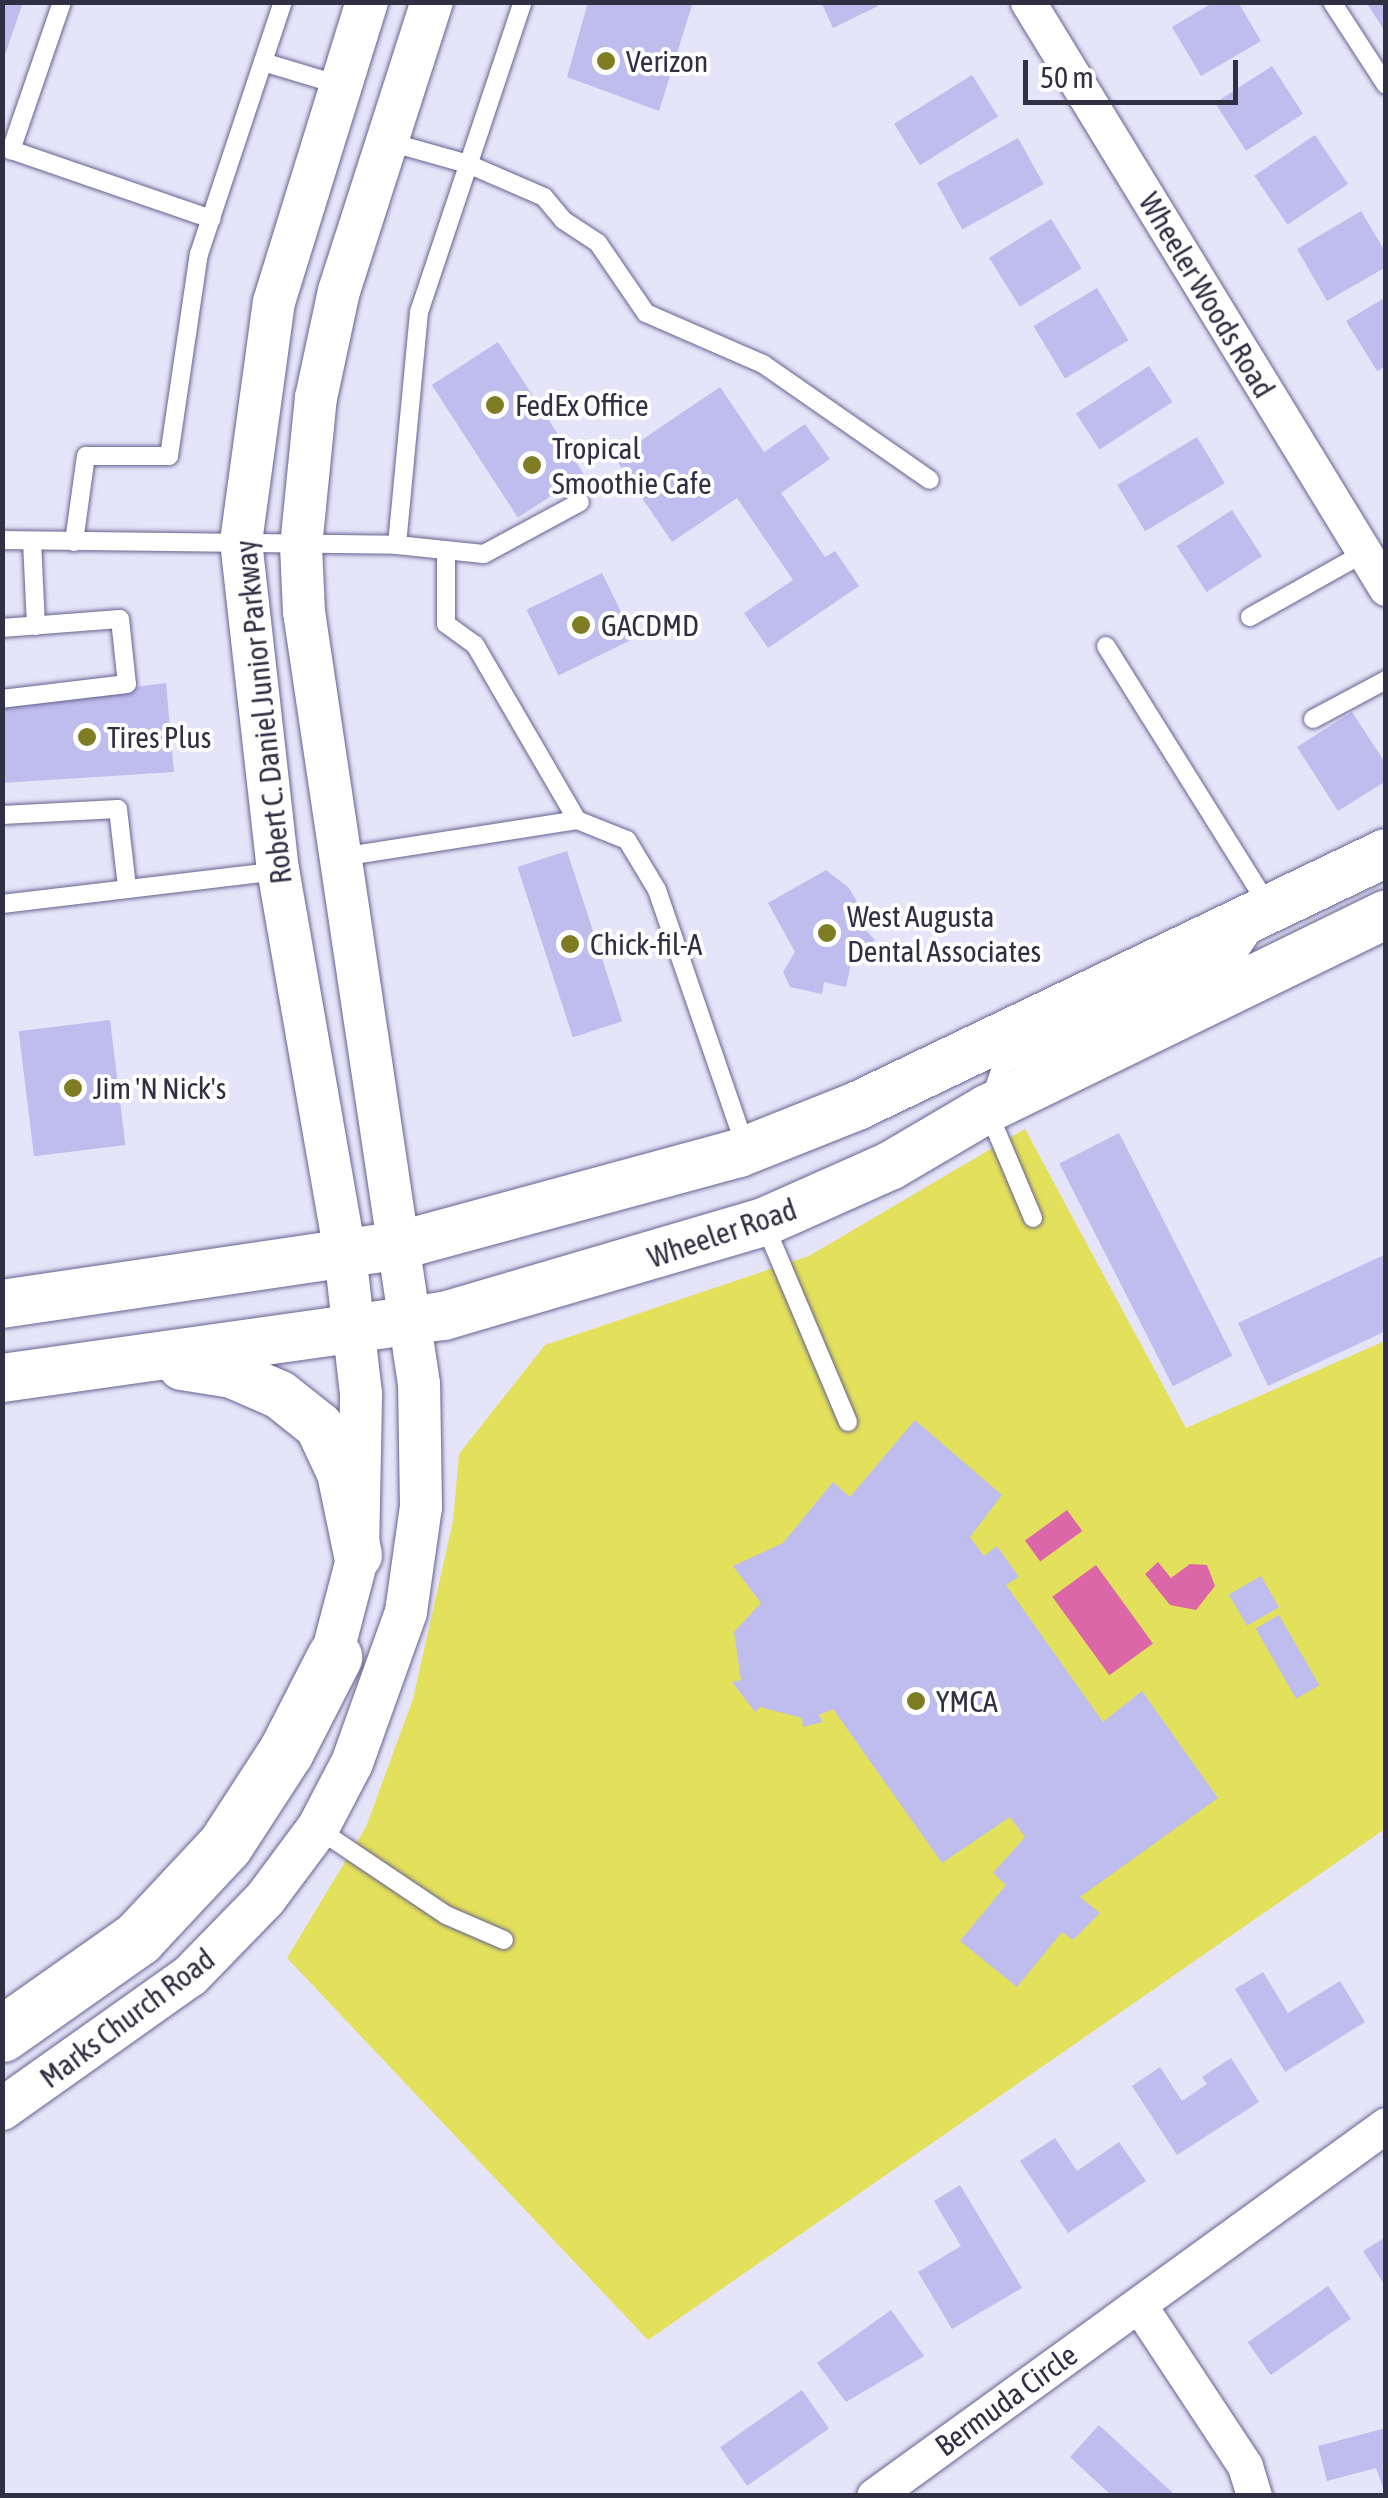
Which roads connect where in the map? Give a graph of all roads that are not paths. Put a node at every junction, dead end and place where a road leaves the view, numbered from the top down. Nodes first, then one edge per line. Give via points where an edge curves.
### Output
1 (62, 2) edge
2 (283, 2) edge
3 (367, 2) edge
4 (432, 2) edge
5 (523, 2) edge
6 (1028, 2) edge
7 (1332, 2) edge
8 (263, 62) junction
9 (338, 85) junction
10 (1386, 85) edge
11 (386, 140) junction
12 (468, 164) junction
13 (211, 219) junction
14 (930, 480) dead end
15 (580, 502) dead end
16 (2, 540) edge
17 (32, 540) junction
18 (74, 542) junction
19 (241, 542) junction
20 (398, 545) junction
21 (301, 547) junction
22 (446, 550) junction
23 (1364, 553) junction
24 (1386, 588) edge
25 (1250, 616) dead end
26 (36, 626) junction
27 (2, 628) edge
28 (1106, 646) dead end
29 (1386, 680) edge
30 (2, 699) edge
31 (1313, 719) dead end
32 (2, 815) edge
33 (577, 820) junction
34 (1386, 854) edge
35 (341, 858) junction
36 (278, 871) junction
37 (127, 887) junction
38 (2, 904) edge
39 (1268, 914) junction
40 (1386, 914) edge
41 (987, 1109) junction
42 (747, 1150) junction
43 (1033, 1218) dead end
44 (764, 1222) junction
45 (398, 1246) junction
46 (345, 1252) junction
47 (2, 1304) edge
48 (410, 1320) junction
49 (354, 1332) junction
50 (144, 1360) junction
51 (2, 1378) edge
52 (848, 1422) dead end
53 (358, 1555) junction
54 (334, 1657) junction
55 (318, 1828) junction
56 (504, 1940) dead end
57 (2, 2034) edge
58 (2, 2052) edge
59 (2, 2110) edge
60 (1386, 2125) edge
61 (1139, 2305) junction
62 (874, 2496) edge
63 (1254, 2496) edge

1 - 13 lane via 11,150
2 - 8 lane
3 - 9 street, Robert C. Daniel Junior Parkway
4 - 11 street, Robert C. Daniel Junior Parkway
5 - 12 lane
6 - 23 street, Wheeler Woods Road
7 - 10 lane
8 - 9 lane
8 - 13 lane
9 - 19 street, Robert C. Daniel Junior Parkway via 274,302
11 - 12 lane
11 - 21 street, Robert C. Daniel Junior Parkway via 338,291 316,398
12 - 14 lane via 544,197 563,220 598,243 646,313 763,364
12 - 20 lane via 419,312
13 - 18 lane via 199,254 168,456 86,456
15 - 22 lane via 484,554
16 - 17 lane
17 - 18 lane
17 - 26 lane
18 - 19 lane
19 - 21 lane
19 - 36 street, Robert C. Daniel Junior Parkway
20 - 21 lane
20 - 22 lane
21 - 35 street, Robert C. Daniel Junior Parkway via 304,612
22 - 33 lane via 446,624 475,645
23 - 24 street, Wheeler Woods Road
23 - 25 lane
26 - 27 lane
26 - 30 lane via 120,620 127,684
28 - 39 lane
29 - 31 lane
32 - 37 lane via 118,810
33 - 35 lane
33 - 42 lane via 627,840 656,890
34 - 39 main road
35 - 45 street, Robert C. Daniel Junior Parkway
36 - 37 lane
36 - 46 street, Robert C. Daniel Junior Parkway
37 - 38 lane
39 - 41 lane via 1234,960 1002,1065
39 - 42 main road via 857,1106
40 - 41 main road, Wheeler Road
41 - 43 lane
41 - 44 main road, Wheeler Road via 890,1166
42 - 45 main road
44 - 48 main road, Wheeler Road via 557,1288
44 - 52 lane
45 - 46 main road
45 - 48 street, Marks Church Road
46 - 47 main road
46 - 49 street, Marks Church Road
48 - 49 main road, Wheeler Road
48 - 55 street, Marks Church Road via 423,1452 406,1612 374,1716
49 - 50 main road, Wheeler Road
49 - 53 street, Marks Church Road via 364,1446
50 - 51 main road, Wheeler Road
50 - 53 main road via 232,1374 280,1395 320,1426 341,1472
53 - 54 street, Marks Church Road
54 - 57 highway via 286,1751 225,1846 138,1938
54 - 58 street, Marks Church Road via 298,1759 234,1862 156,1940
55 - 56 lane via 446,1915
55 - 59 street, Marks Church Road via 265,1899 190,1976
60 - 61 street, Bermuda Circle
61 - 62 street, Bermuda Circle
61 - 63 street via 1245,2466

